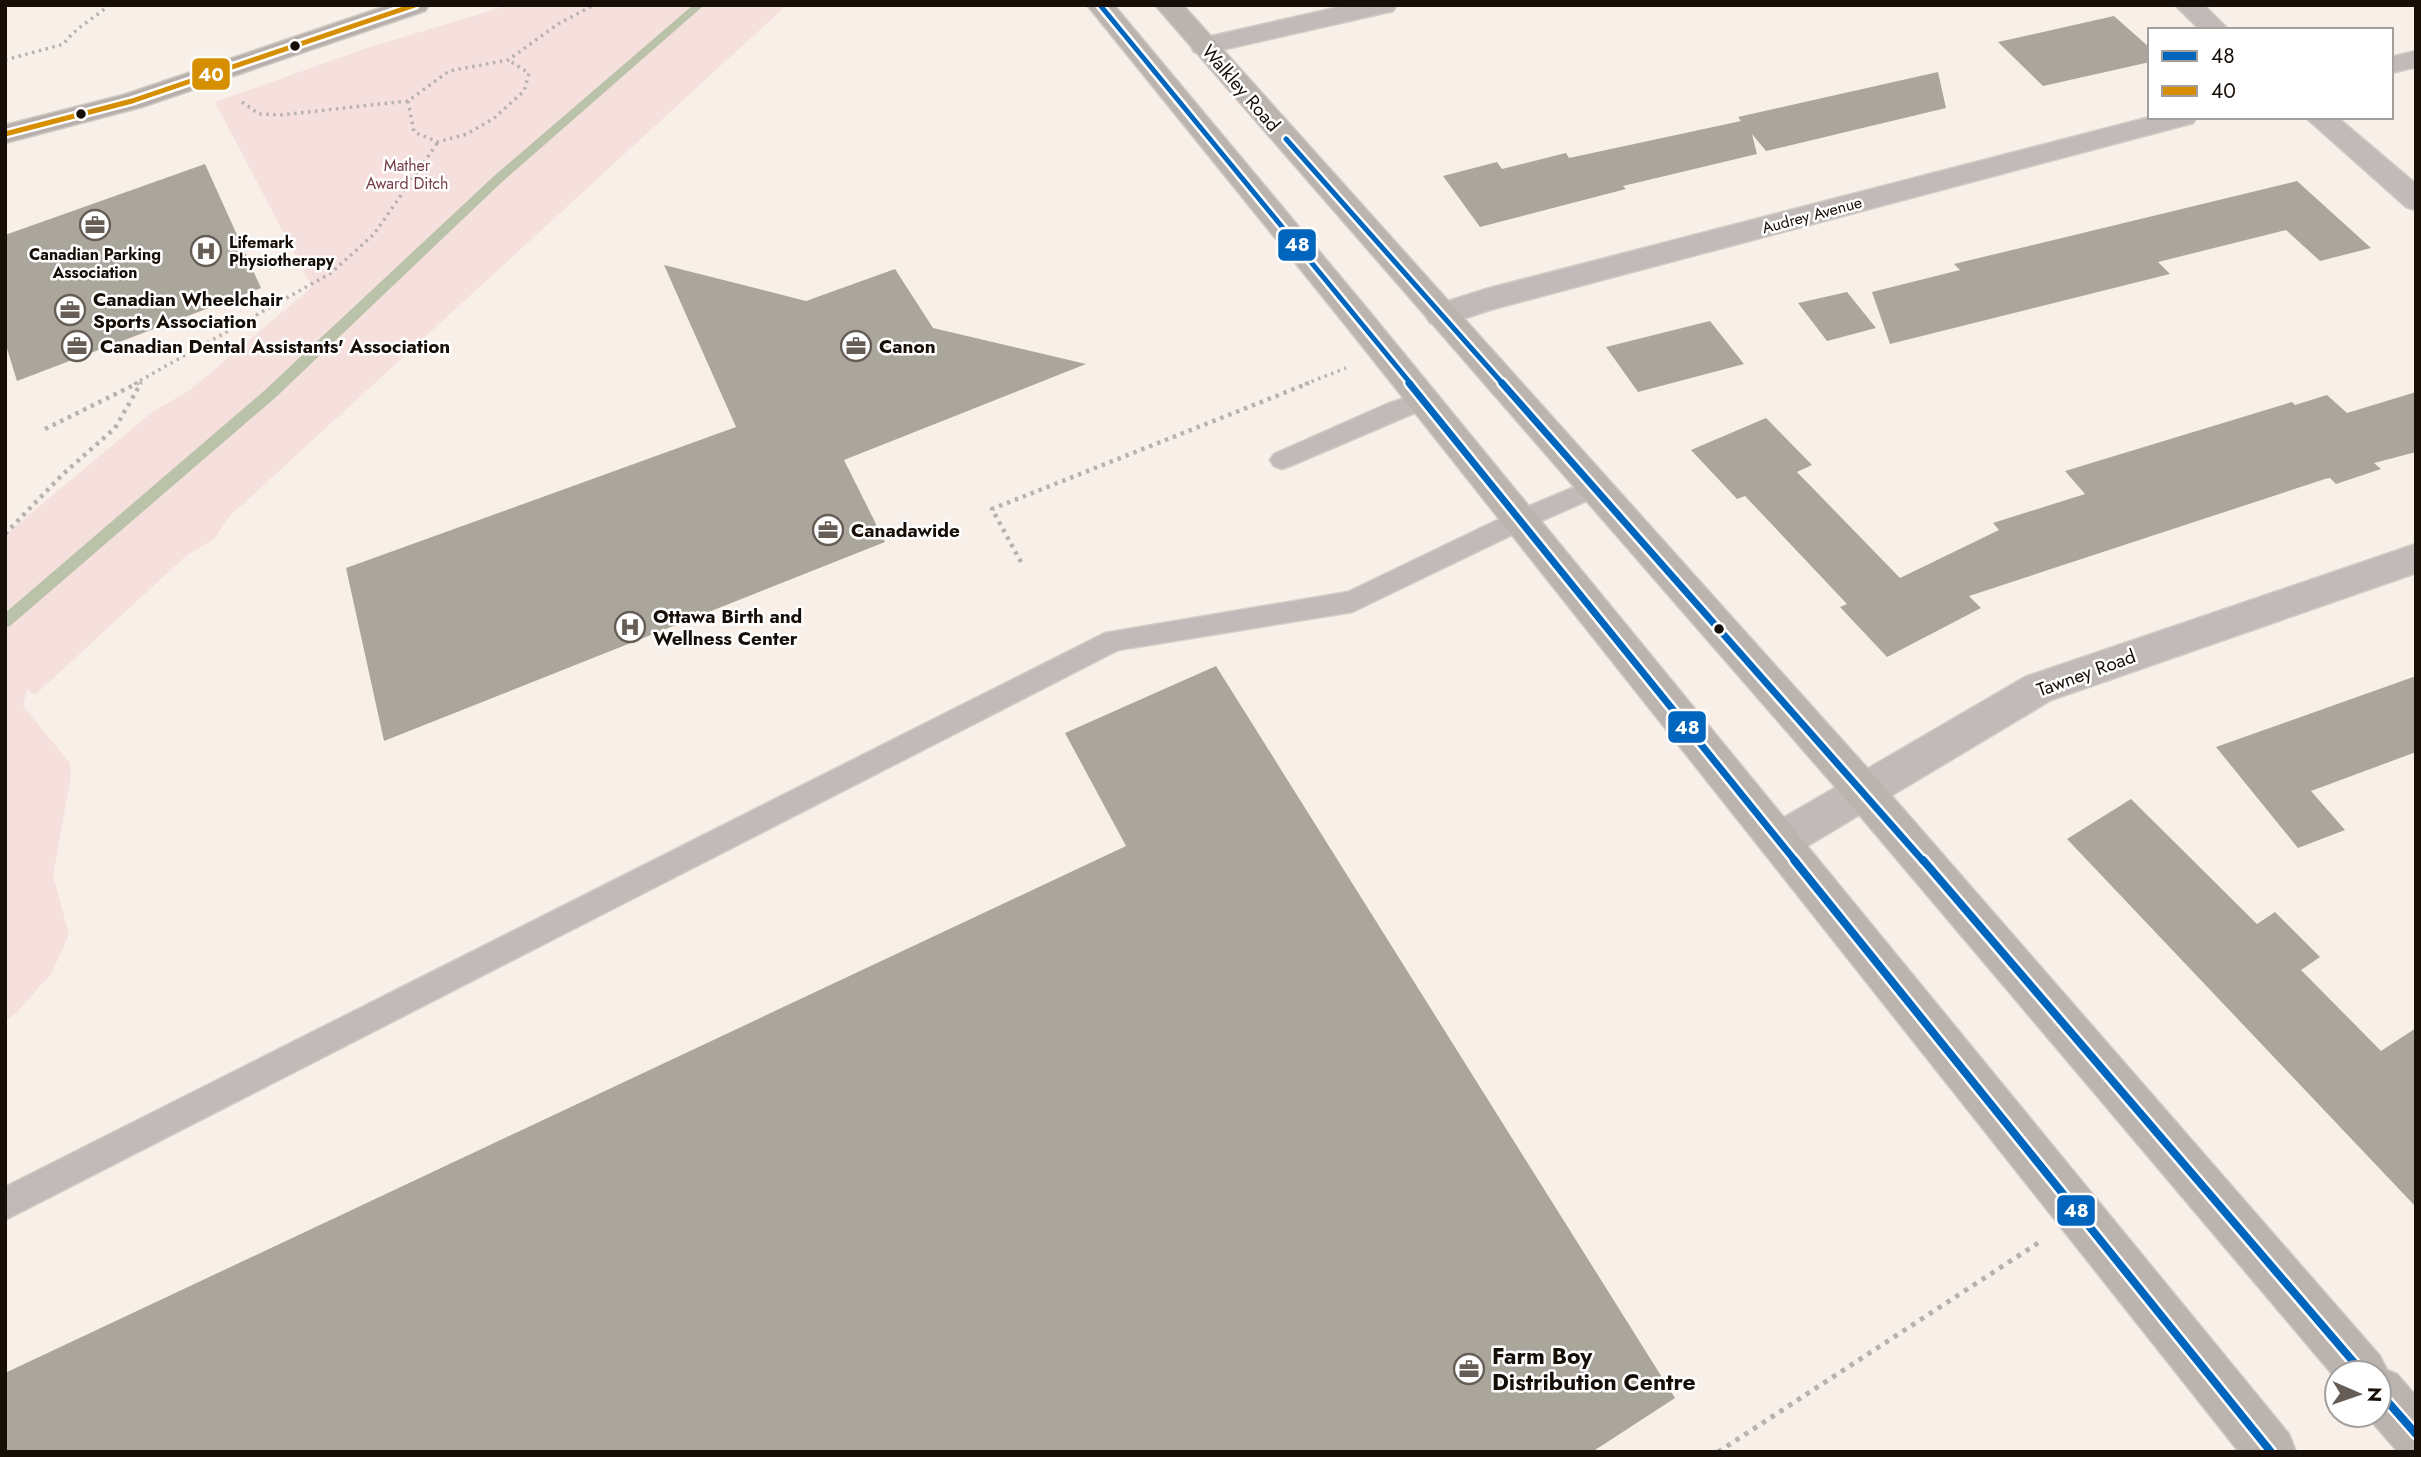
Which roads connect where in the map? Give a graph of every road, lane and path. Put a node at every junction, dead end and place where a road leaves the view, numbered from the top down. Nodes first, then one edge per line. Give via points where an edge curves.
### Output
1 (109, 5) edge
2 (416, 5) edge
3 (594, 5) edge
4 (1100, 5) edge
5 (1168, 5) edge
6 (1384, 5) edge
7 (2188, 5) edge
8 (1347, 9) edge
9 (2214, 28) edge
10 (1204, 46) junction
11 (2416, 59) edge
12 (5, 60) edge
13 (508, 60) junction
14 (2393, 65) edge
15 (222, 71) junction
16 (408, 100) junction
17 (2175, 119) edge
18 (2321, 119) edge
19 (5, 134) edge
20 (438, 142) junction
21 (2416, 200) edge
22 (1441, 315) junction
23 (1357, 364) dead end
24 (141, 381) junction
25 (1423, 400) junction
26 (45, 429) dead end
27 (1282, 460) dead end
28 (1594, 488) junction
29 (1520, 520) junction
30 (5, 534) edge
31 (1021, 562) dead end
32 (2413, 563) edge
33 (1864, 792) junction
34 (1780, 841) junction
35 (5, 1204) edge
36 (2041, 1241) dead end
37 (2351, 1359) edge
38 (2393, 1408) edge
39 (2416, 1434) edge
40 (1718, 1452) edge
41 (2271, 1452) edge

1 - 12 path via 70,34 64,44
2 - 15 street
3 - 13 path
4 - 25 main road
5 - 10 main road, Walkley Road
6 - 8 street
7 - 9 street
8 - 10 street
10 - 22 main road, Walkley Road
11 - 14 street
13 - 16 path via 449,71
13 - 20 path via 529,73 524,91 493,119
15 - 16 path via 237,98 259,114
15 - 19 street via 132,101
16 - 20 path via 414,132
17 - 22 street, Audrey Avenue
18 - 21 street
20 - 24 path via 374,234 331,273
22 - 28 main road, Walkley Road
23 - 31 path via 992,509
24 - 26 path
24 - 30 path via 115,428
25 - 27 lane
25 - 29 main road
28 - 29 lane
28 - 33 main road, Walkley Road
29 - 34 main road
29 - 35 lane via 1352,602 1114,640
32 - 33 street, Tawney Road via 2038,688
33 - 34 street, Tawney Road
33 - 37 main road, Walkley Road
34 - 41 main road
36 - 40 path
38 - 39 main road

